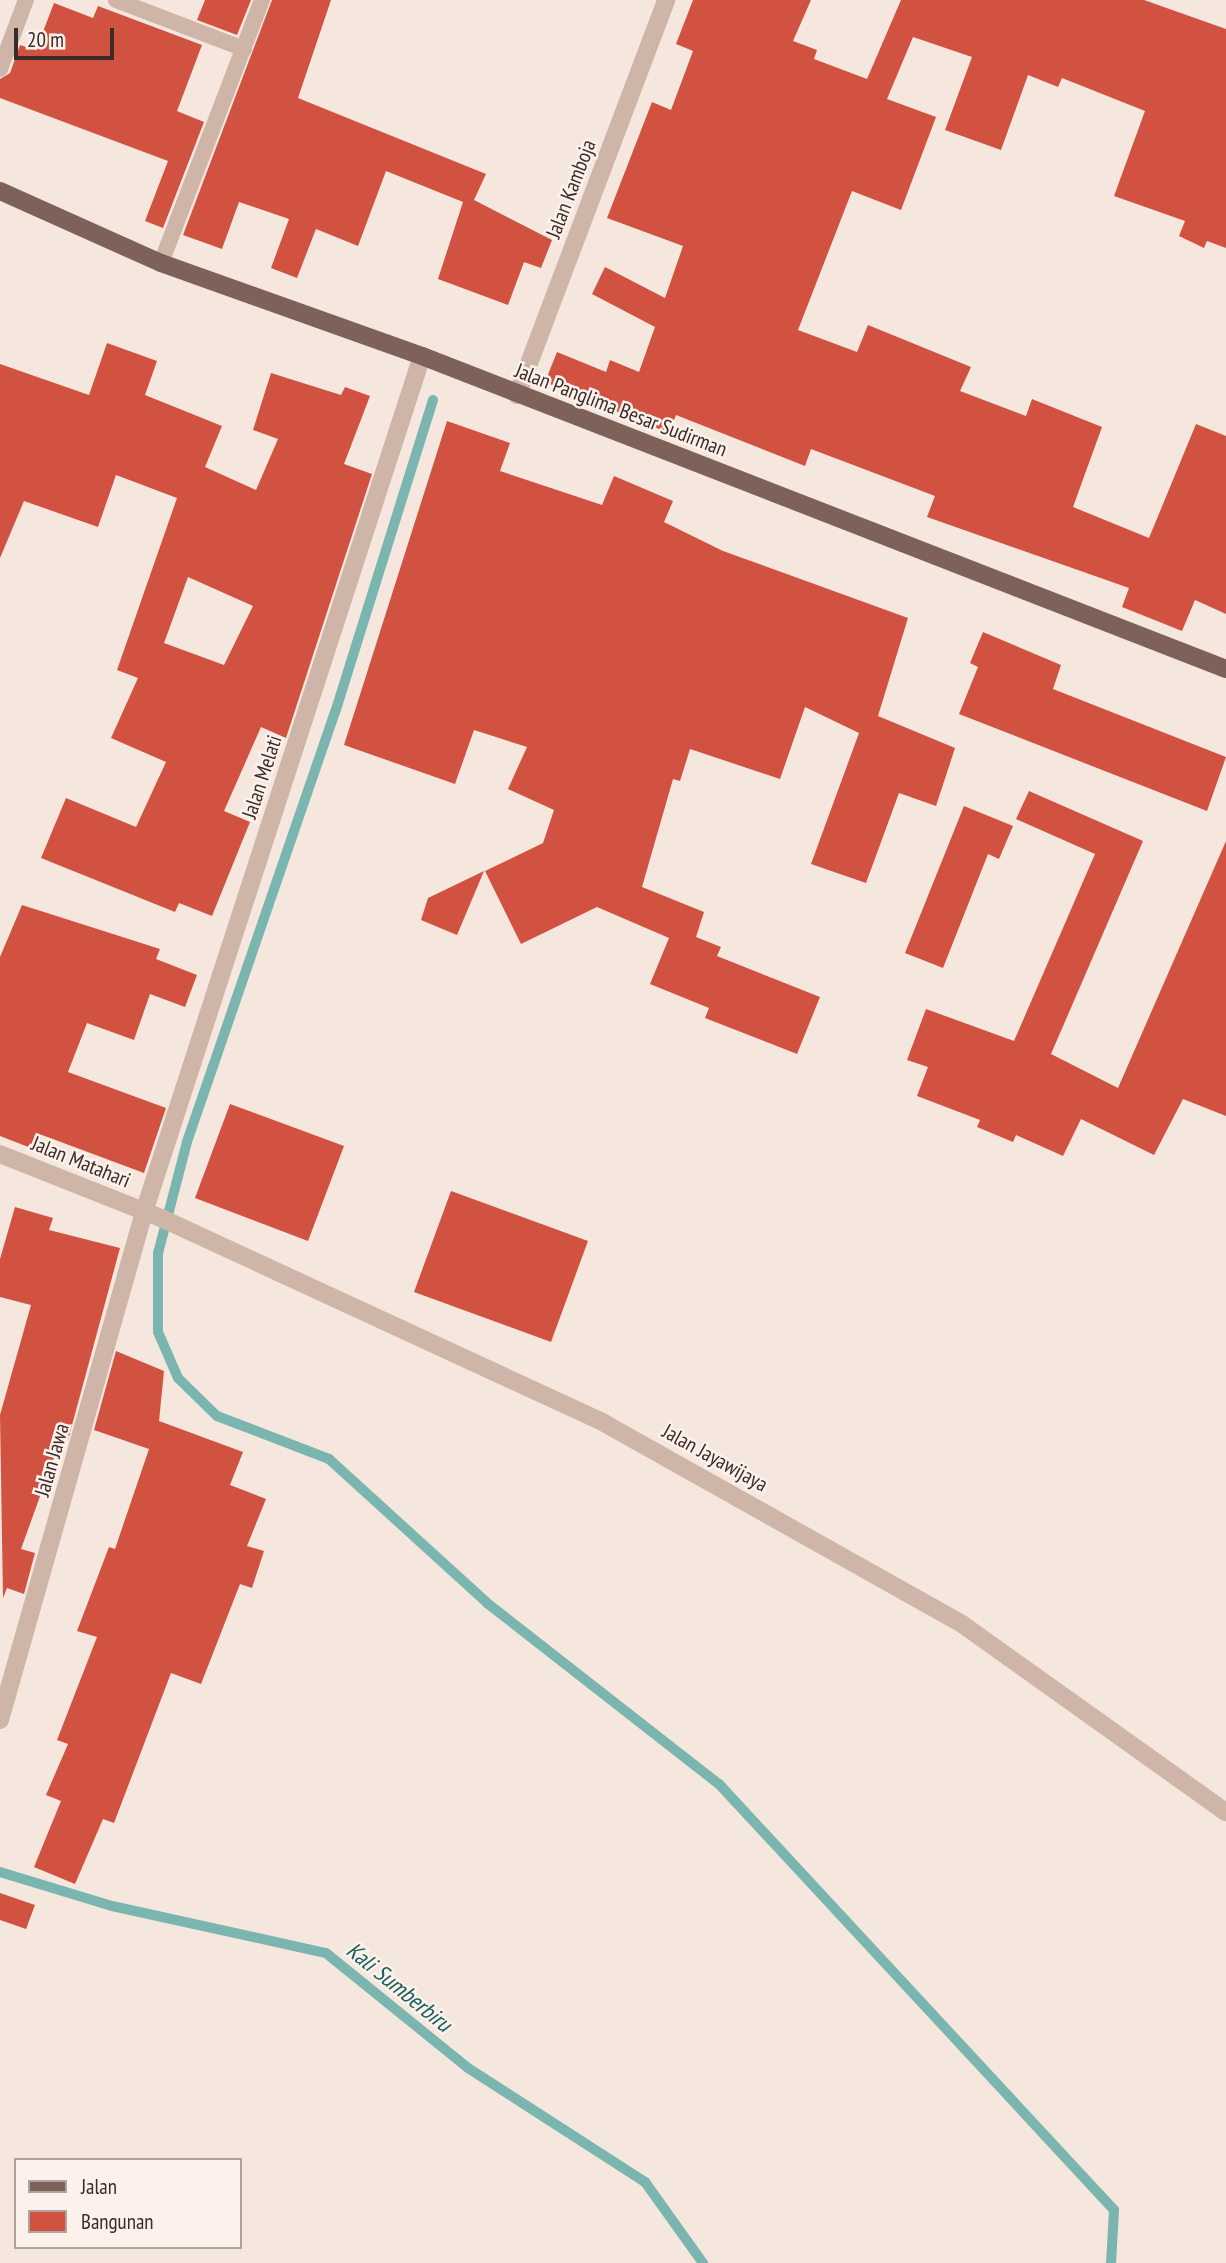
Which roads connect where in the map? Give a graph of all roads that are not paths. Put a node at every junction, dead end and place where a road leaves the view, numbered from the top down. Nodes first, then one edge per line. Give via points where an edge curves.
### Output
1 (26, 0) edge
2 (116, 0) edge
3 (262, 0) edge
4 (666, 0) edge
5 (244, 49) junction
6 (0, 69) edge
7 (0, 191) edge
8 (161, 263) junction
9 (422, 356) junction
10 (517, 395) junction
11 (1226, 670) edge
12 (0, 1154) edge
13 (153, 1215) junction
14 (0, 1720) edge
15 (1226, 1812) edge

1 - 6 lane
2 - 5 lane
3 - 5 lane
4 - 10 street, Jalan Kamboja
5 - 8 lane
7 - 8 main road, Jalan Panglima Besar Sudirman
8 - 9 main road, Jalan Panglima Besar Sudirman
9 - 10 main road, Jalan Panglima Besar Sudirman
9 - 13 street, Jalan Melati
10 - 11 main road, Jalan Panglima Besar Sudirman
12 - 13 street, Jalan Matahari
13 - 14 street, Jalan Jawa
13 - 15 street, Jalan Jayawijaya via 604,1423 786,1522 962,1624

